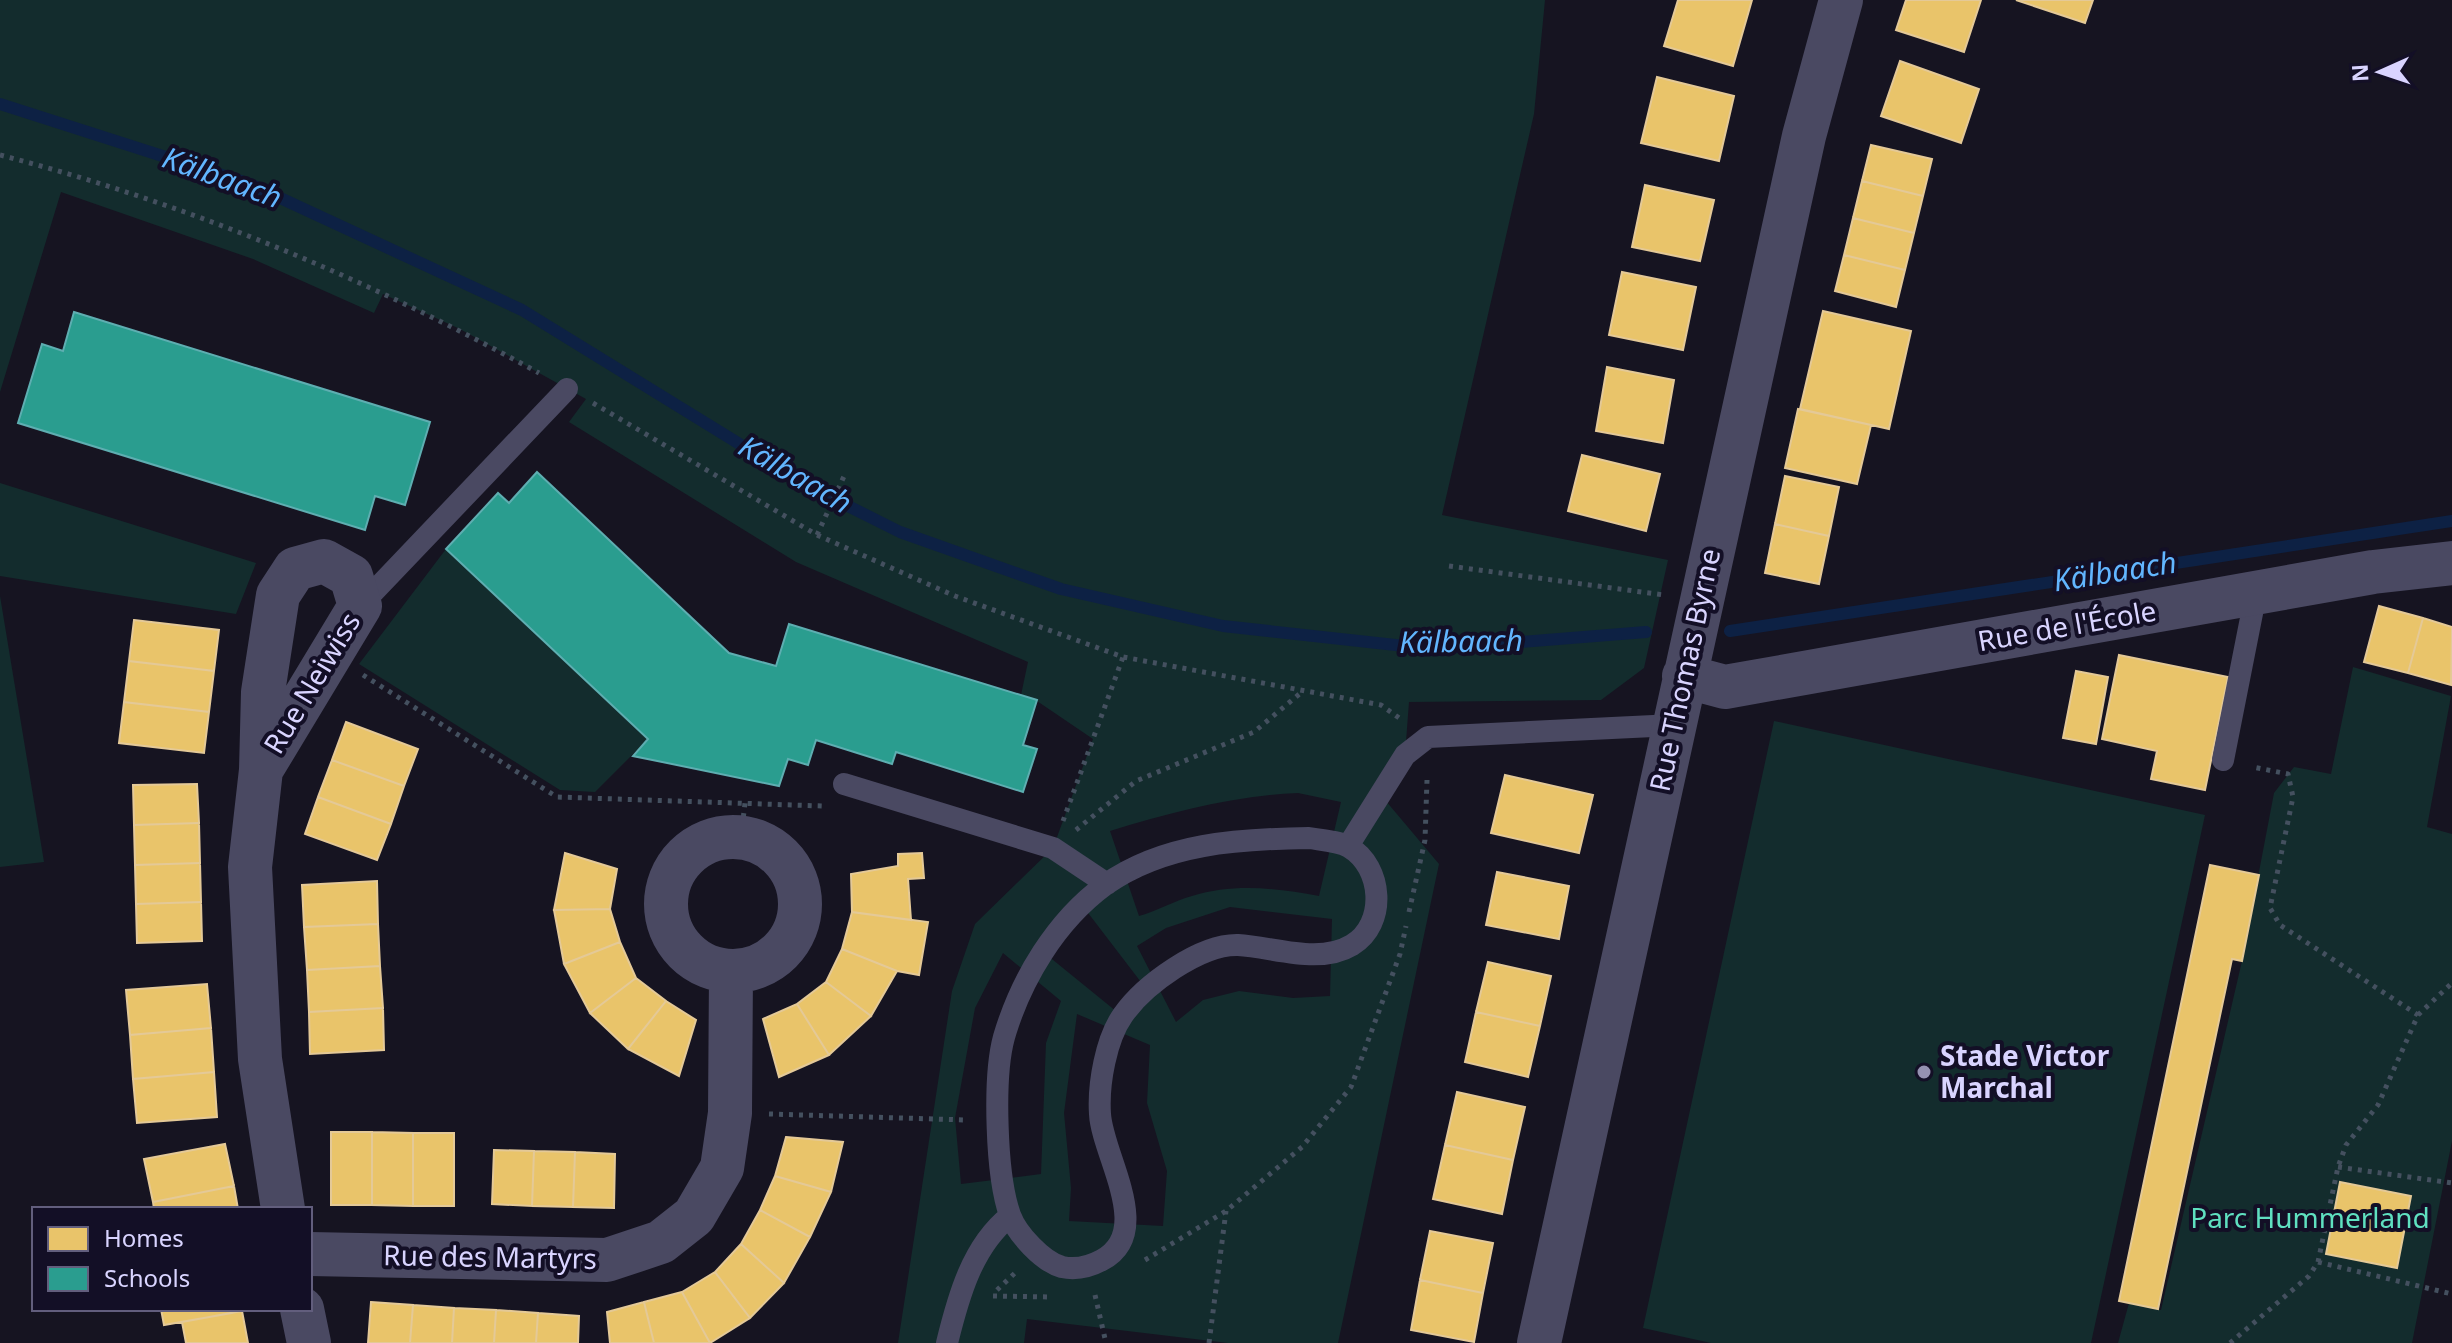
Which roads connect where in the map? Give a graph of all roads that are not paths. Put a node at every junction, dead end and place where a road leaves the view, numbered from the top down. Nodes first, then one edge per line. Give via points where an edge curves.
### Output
1 (1841, 0) edge
2 (567, 389) road end
3 (2452, 563) edge
4 (2256, 593) junction
5 (360, 606) junction
6 (1684, 676) junction
7 (1674, 725) junction
8 (2223, 760) road end
9 (261, 770) junction
10 (844, 784) road end
11 (1348, 846) junction
12 (1107, 884) junction
13 (731, 972) junction
14 (283, 1207) edge
15 (1010, 1216) junction
16 (312, 1254) edge
17 (302, 1311) edge
18 (309, 1343) edge
19 (947, 1343) edge
20 (1539, 1343) edge

1 - 6 street, Rue Thomas Byrne via 1804,136
2 - 5 lane
3 - 4 street, Rue de l'École
4 - 6 street, Rue de l'École via 1725,687
4 - 8 lane
5 - 9 street, Rue Neiwiss
5 - 9 street, Rue Neiwiss via 351,576 324,561 295,569 278,595 263,692
6 - 7 street, Rue Thomas Byrne
7 - 11 lane via 1428,737 1405,755
7 - 20 street, Rue Thomas Byrne
9 - 14 street, Rue Neiwiss via 250,867 260,1059
10 - 12 lane via 1053,848
11 - 12 lane via 1309,838 1199,846 1149,861
11 - 15 lane via 1369,866 1378,893 1372,922 1354,944 1327,955 1233,945 1184,961 1122,1016 1104,1065 1100,1116 1126,1223 1120,1242 1091,1277 1038,1252
12 - 15 lane via 1081,904 1041,951 1004,1038 996,1121
13 - 13 street via 700,962 676,940 667,920 666,899 682,859 743,820 781,857 800,898 798,920 782,950 754,968
13 - 16 street, Rue des Martyrs via 730,1113 722,1168 694,1216 661,1242 607,1260
15 - 19 lane via 991,1231 959,1295
17 - 18 street

